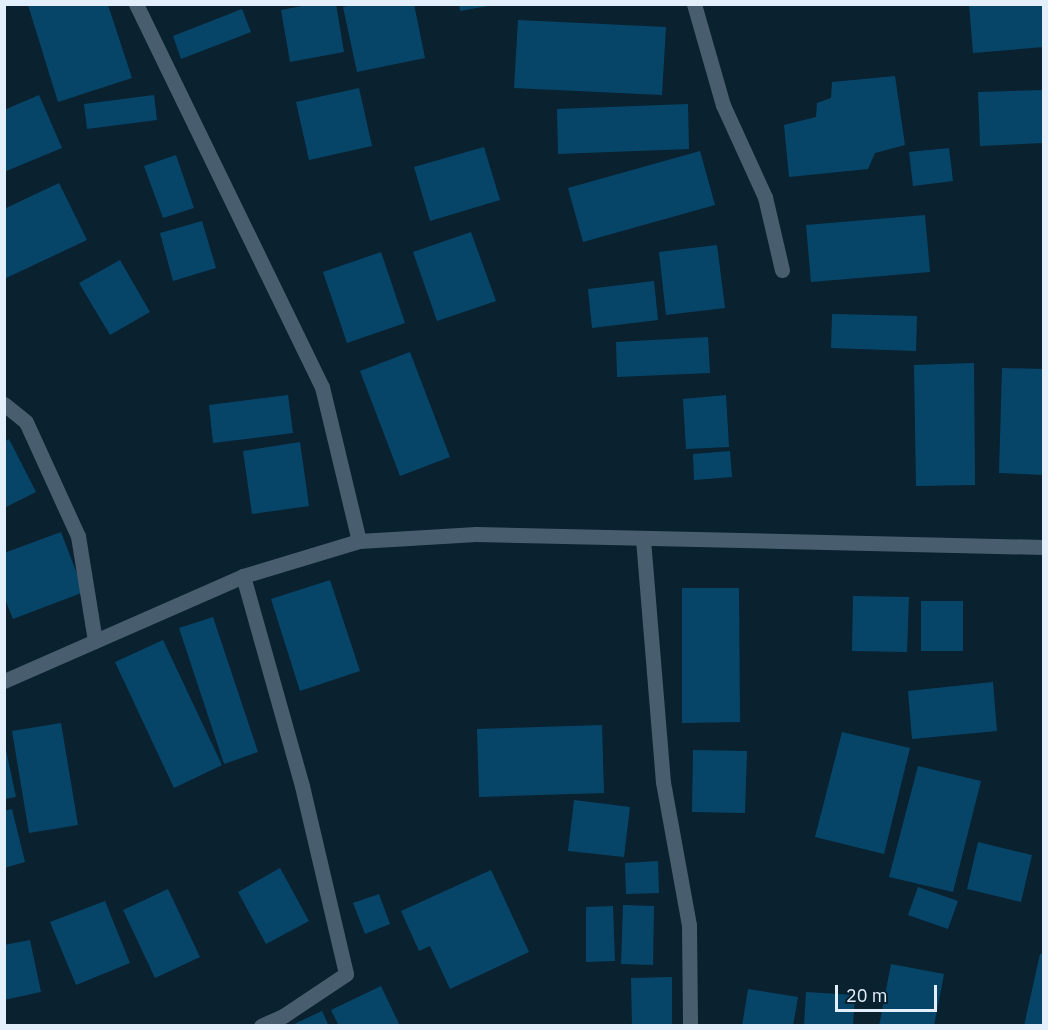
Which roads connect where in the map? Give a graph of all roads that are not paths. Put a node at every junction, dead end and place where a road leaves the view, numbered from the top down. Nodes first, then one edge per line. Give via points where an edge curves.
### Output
1 (136, 4) edge
2 (694, 4) edge
3 (782, 270) dead end
4 (4, 404) edge
5 (642, 539) junction
6 (359, 541) junction
7 (1044, 547) edge
8 (243, 576) junction
9 (95, 641) junction
10 (4, 681) edge
11 (261, 1026) edge
12 (690, 1026) edge

1 - 6 street via 322,387
2 - 3 street via 723,105 765,197
4 - 9 street via 26,422 78,536
5 - 6 street via 476,534
5 - 7 street via 775,538
5 - 12 street via 663,782 689,925
6 - 8 street
8 - 9 street
8 - 11 street via 302,786 346,974
9 - 10 street

